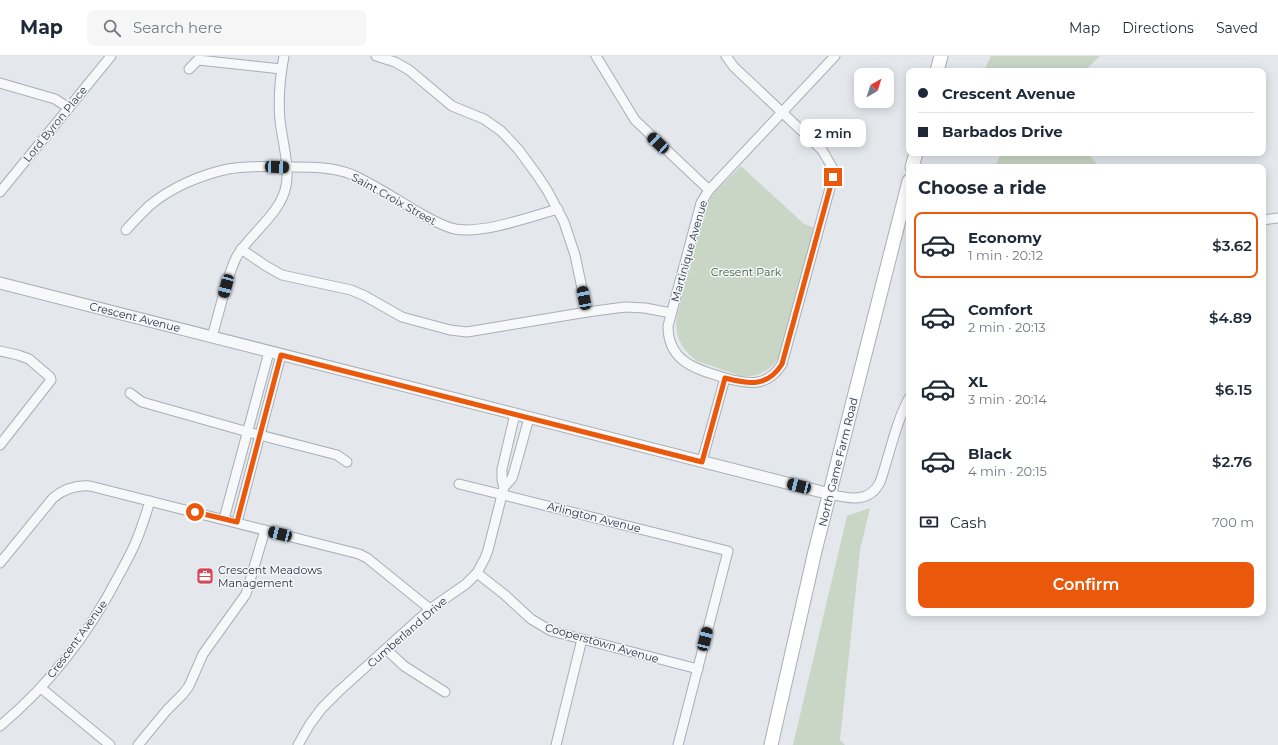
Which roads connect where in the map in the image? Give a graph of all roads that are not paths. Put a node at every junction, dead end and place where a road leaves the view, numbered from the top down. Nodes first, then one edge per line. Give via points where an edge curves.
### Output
1 (111, 56) edge
2 (284, 56) edge
3 (376, 56) edge
4 (596, 56) edge
5 (726, 56) edge
6 (835, 56) edge
7 (940, 56) edge
8 (938, 68) edge
9 (189, 69) dead end
10 (281, 69) junction
11 (0, 83) edge
12 (69, 108) junction
13 (782, 112) junction
14 (286, 167) junction
15 (709, 190) junction
16 (0, 192) edge
17 (906, 193) edge
18 (558, 209) junction
19 (1278, 218) edge
20 (1266, 220) edge
21 (126, 230) dead end
22 (241, 249) junction
23 (0, 283) edge
24 (587, 312) junction
25 (671, 313) junction
26 (212, 337) junction
27 (0, 351) edge
28 (269, 352) junction
29 (281, 355) junction
30 (725, 378) junction
31 (130, 393) dead end
32 (906, 404) edge
33 (515, 414) junction
34 (529, 418) junction
35 (248, 432) junction
36 (260, 435) junction
37 (0, 445) edge
38 (347, 462) dead end
39 (702, 462) junction
40 (459, 484) dead end
41 (504, 491) junction
42 (830, 494) junction
43 (150, 502) junction
44 (224, 520) junction
45 (237, 522) junction
46 (265, 530) junction
47 (0, 563) edge
48 (477, 573) junction
49 (430, 609) junction
50 (582, 639) junction
51 (386, 649) junction
52 (698, 669) junction
53 (41, 688) junction
54 (445, 692) dead end
55 (0, 726) edge
56 (110, 745) edge
57 (138, 745) edge
58 (298, 745) edge
59 (556, 745) edge
60 (678, 745) edge
61 (771, 745) edge

1 - 12 street, Lord Byron Place
2 - 10 street
3 - 18 street via 405,67 452,106 484,119 501,131 537,175
4 - 15 street via 635,120
5 - 13 street via 734,67
6 - 13 street, Martinique Avenue
7 - 8 main road
9 - 10 street via 198,60
10 - 14 street via 280,118
11 - 12 street via 55,99
12 - 16 street, Lord Byron Place
13 - 15 street, Martinique Avenue
13 - 30 street, Martinique Avenue via 822,150 832,167 833,177 784,361 771,379 750,383
14 - 18 street, Saint Croix Street via 330,169 353,175 434,221 456,229 490,227
14 - 21 street, Saint Croix Street via 228,169 194,180 160,198
14 - 22 street via 286,185 281,198 269,217
15 - 25 street, Martinique Avenue via 701,204
17 - 42 main road, North Game Farm Road
18 - 24 street via 575,255
19 - 20 street
22 - 24 street via 282,275 351,290 402,317 456,331 467,332
22 - 26 street via 230,274
23 - 26 street, Crescent Avenue
24 - 25 street via 632,307
25 - 30 street, Martinique Avenue via 668,332 678,356 695,368
26 - 28 street, Crescent Avenue
27 - 37 street via 29,359 51,380
28 - 29 street, Crescent Avenue
28 - 35 street
29 - 33 street, Crescent Avenue
29 - 36 street
30 - 39 street
31 - 35 street via 142,402
32 - 42 street via 876,490 854,498
33 - 34 street, Crescent Avenue
33 - 41 street, Cumberland Drive via 502,469
34 - 39 street, Crescent Avenue
34 - 41 street, Cumberland Drive via 512,478
35 - 36 street
35 - 44 street
36 - 38 street via 338,455
36 - 45 street
39 - 42 street, Crescent Avenue
40 - 41 street, Arlington Avenue
41 - 48 street, Cumberland Drive via 485,558
41 - 52 street, Arlington Avenue via 728,551
42 - 61 main road, North Game Farm Road
43 - 44 street
43 - 47 street via 90,486 77,486 63,491 49,502
43 - 53 street, Crescent Avenue via 132,550 107,598
44 - 45 street
45 - 46 street
46 - 49 street via 363,555
46 - 57 street via 246,594 204,654 184,694
48 - 49 street, Cumberland Drive via 466,584
48 - 50 street, Cooperstown Avenue via 538,624 551,631
49 - 51 street, Cumberland Drive
50 - 52 street, Cooperstown Avenue
50 - 59 street
51 - 54 street via 404,666
51 - 58 street, Cumberland Drive via 322,708
52 - 60 street
53 - 55 street, Crescent Avenue
53 - 56 street, Crescent Avenue

